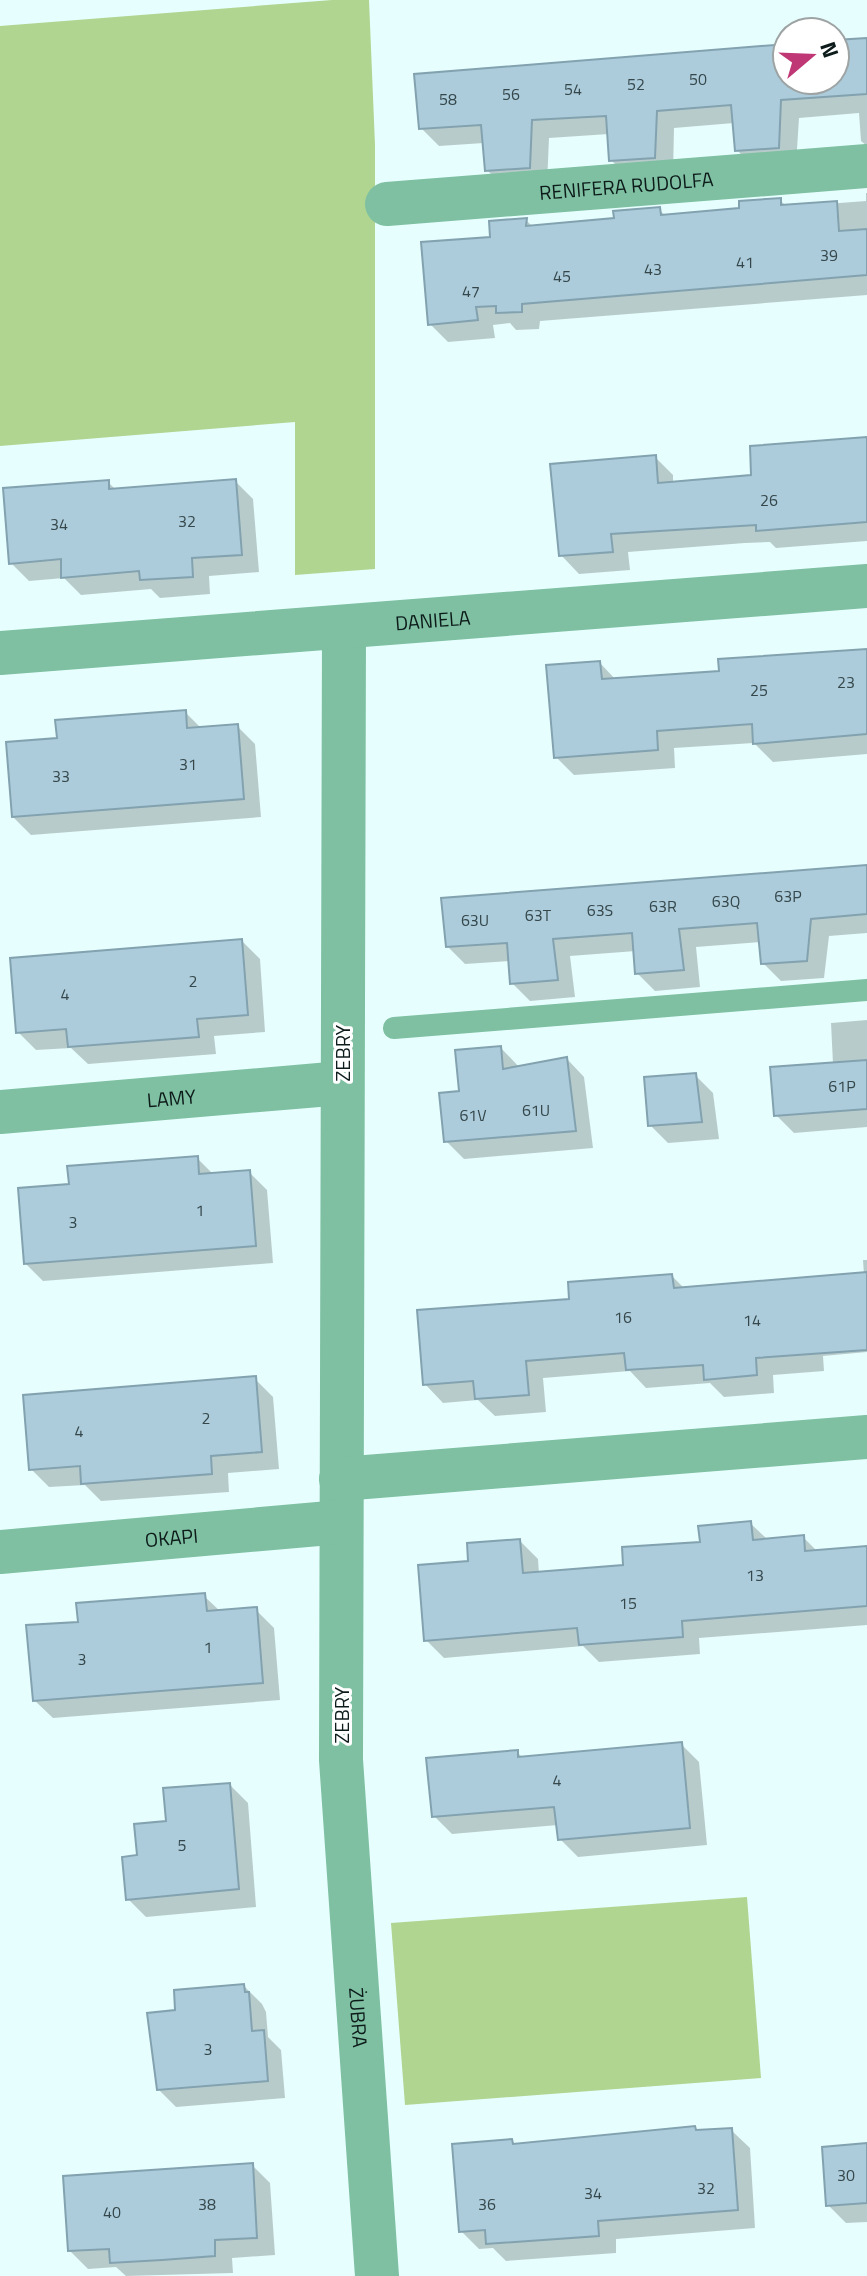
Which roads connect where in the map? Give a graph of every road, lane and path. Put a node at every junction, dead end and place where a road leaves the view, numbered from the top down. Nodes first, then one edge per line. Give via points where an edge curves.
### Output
1 (867, 166) edge
2 (387, 204) dead end
3 (867, 586) edge
4 (344, 628) junction
5 (0, 653) edge
6 (867, 990) edge
7 (394, 1028) dead end
8 (342, 1083) junction
9 (0, 1112) edge
10 (867, 1437) edge
11 (341, 1479) junction
12 (341, 1522) junction
13 (0, 1552) edge
14 (341, 1760) joint
15 (377, 2276) edge

1 - 2 street, RENIFERA RUDOLFA
3 - 4 street, DANIELA
4 - 5 street, DANIELA
4 - 8 street, ZEBRY
6 - 7 lane
8 - 9 street, LAMY
8 - 11 street, ZEBRY
10 - 11 street
11 - 12 street, ZEBRY
12 - 13 street, OKAPI
12 - 14 street, ZEBRY
14 - 15 street, ŻUBRA

